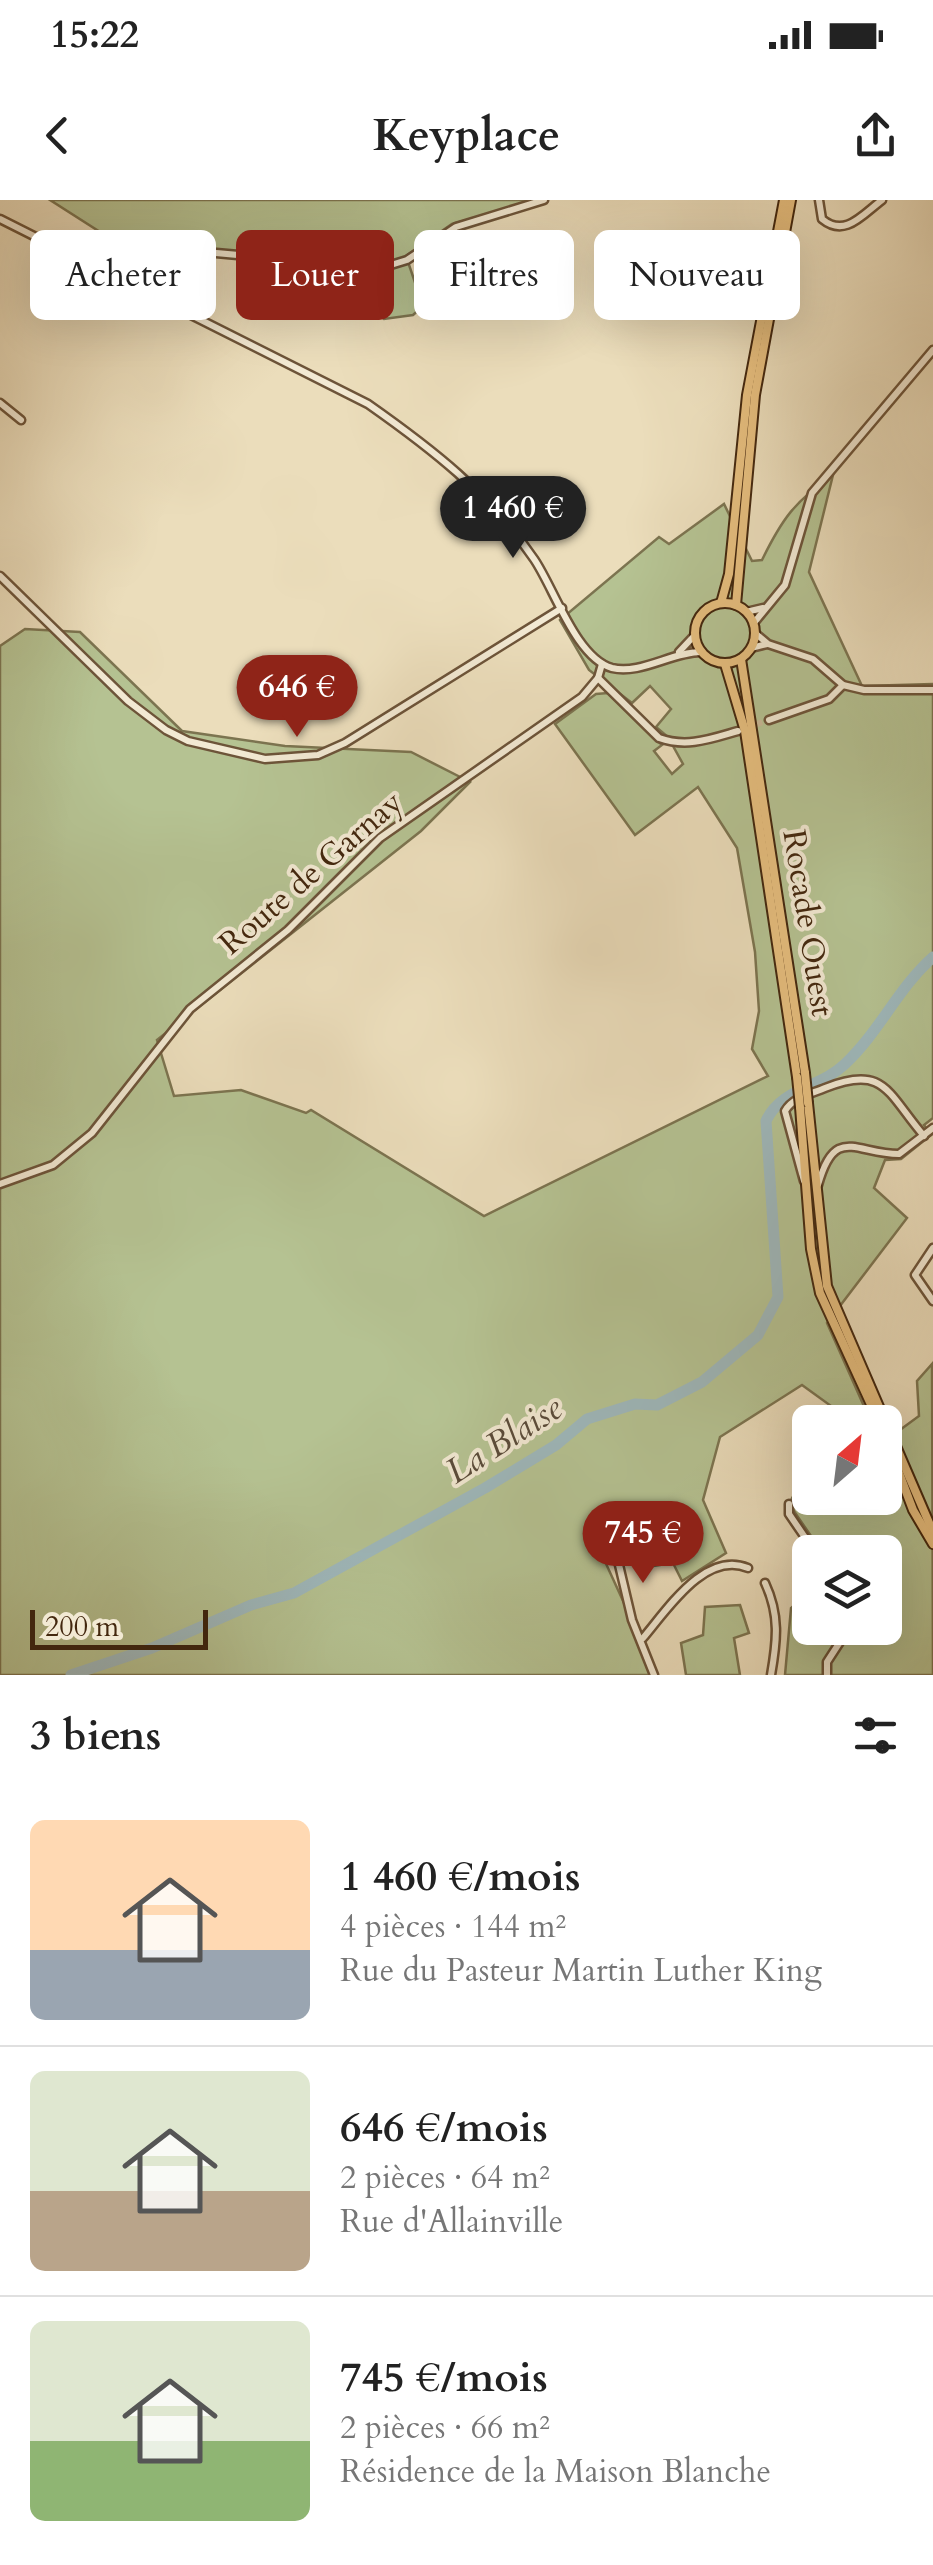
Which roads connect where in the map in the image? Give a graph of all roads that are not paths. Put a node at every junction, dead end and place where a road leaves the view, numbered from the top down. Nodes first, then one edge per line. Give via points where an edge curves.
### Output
1 (544, 200) edge
2 (787, 200) edge
3 (819, 200) edge
4 (882, 200) edge
5 (0, 219) edge
6 (30, 234) edge
7 (216, 253) edge
8 (203, 320) edge
9 (932, 356) edge
10 (0, 403) edge
11 (20, 420) dead end
12 (0, 576) edge
13 (722, 603) junction
14 (736, 606) junction
15 (764, 607) junction
16 (562, 608) junction
17 (746, 612) junction
18 (754, 628) junction
19 (694, 636) junction
20 (768, 644) junction
21 (751, 648) junction
22 (678, 652) junction
23 (700, 652) junction
24 (741, 659) junction
25 (602, 664) junction
26 (725, 664) junction
27 (598, 678) junction
28 (843, 685) junction
29 (933, 690) edge
30 (769, 720) tunnel mouth
31 (738, 731) tunnel mouth
32 (801, 1075) junction
33 (804, 1105) junction
34 (933, 1128) edge
35 (924, 1136) junction
36 (0, 1184) edge
37 (805, 1184) junction
38 (815, 1196) junction
39 (933, 1248) edge
40 (933, 1301) edge
41 (871, 1405) edge
42 (902, 1479) edge
43 (789, 1504) dead end
44 (933, 1532) edge
45 (803, 1535) edge
46 (933, 1544) edge
47 (615, 1548) dead end
48 (748, 1568) dead end
49 (766, 1583) dead end
50 (642, 1638) junction
51 (838, 1645) edge
52 (654, 1675) edge
53 (772, 1675) edge
54 (827, 1675) edge

1 - 7 street via 456,227 407,260 363,270
2 - 13 main road via 747,394
2 - 14 main road via 755,395
3 - 4 street via 822,220 832,228 844,228
5 - 6 street
8 - 16 street via 368,404 424,443 506,522
9 - 15 street via 860,430 812,492 786,585
10 - 11 street
12 - 16 street via 152,722 188,741 266,759 318,755 345,743
13 - 14 main road
13 - 19 main road via 699,616
14 - 17 main road
15 - 17 street
15 - 18 street
16 - 25 street
17 - 18 main road
18 - 20 street
18 - 21 main road
19 - 22 street
19 - 23 main road
20 - 21 street
20 - 28 street via 813,659
21 - 24 main road
22 - 23 street
22 - 25 street via 632,669
23 - 26 main road
24 - 26 main road
24 - 32 main road, Rocade Ouest
25 - 27 street
26 - 32 main road, Rocade Ouest via 745,730
27 - 31 street via 670,742
27 - 36 street, Route de Garnay via 582,696 380,838 288,930 190,1009 116,1108 76,1147 52,1166
28 - 29 street
28 - 30 street via 829,699
32 - 33 main road, Rocade Ouest, bridge
33 - 37 main road, Rocade Ouest
33 - 38 main road, Rocade Ouest
34 - 35 street
35 - 37 street via 881,1085 863,1076 789,1104 784,1117
35 - 38 street via 899,1154 850,1144 835,1150
37 - 41 main road, Rocade Ouest via 820,1293
38 - 44 main road, Rocade Ouest via 832,1305
39 - 40 street via 915,1275
42 - 46 main road
43 - 45 street
47 - 50 street
48 - 50 street via 712,1568
49 - 53 street via 778,1633
50 - 52 street
51 - 54 street

